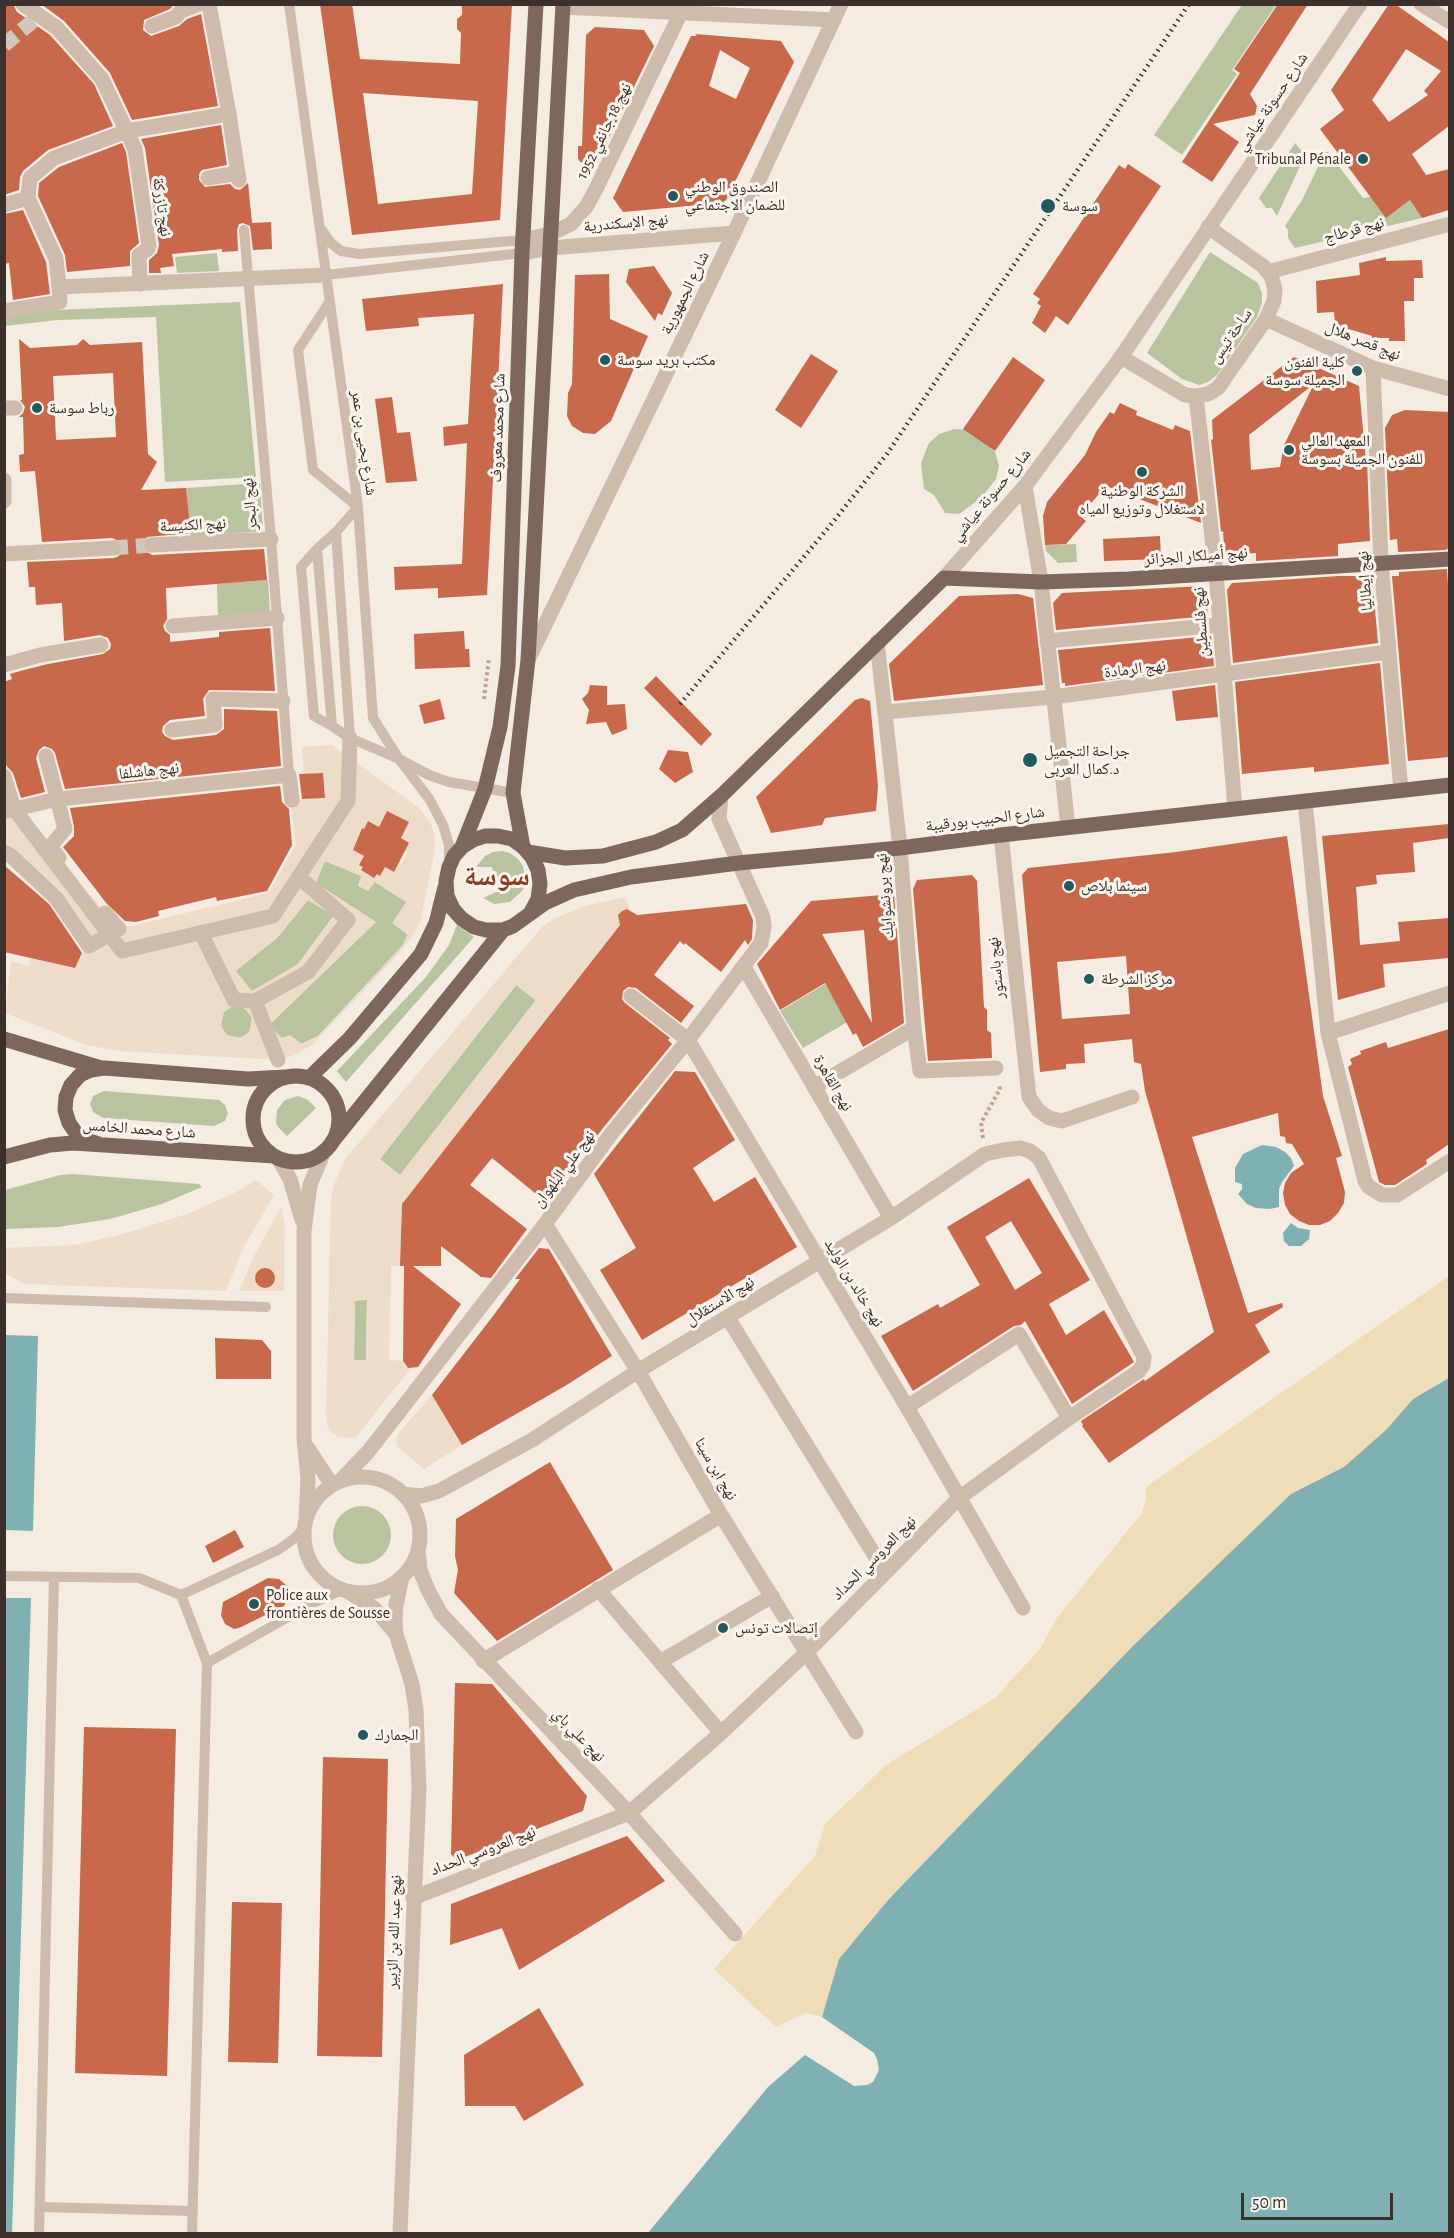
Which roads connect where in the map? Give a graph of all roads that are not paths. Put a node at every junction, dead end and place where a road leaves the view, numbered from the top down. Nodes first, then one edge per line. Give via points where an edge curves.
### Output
1 (200, 4) edge
2 (209, 4) edge
3 (289, 4) edge
4 (536, 4) edge
5 (841, 4) edge
6 (1360, 4) edge
7 (1421, 4) edge
8 (27, 6) edge
9 (563, 6) edge
10 (683, 8) edge
11 (1448, 19) edge
12 (834, 21) junction
13 (152, 26) dead end
14 (229, 114) junction
15 (127, 131) junction
16 (208, 178) dead end
17 (28, 198) junction
18 (4, 205) edge
19 (1449, 224) edge
20 (320, 227) junction
21 (1208, 227) junction
22 (244, 230) dead end
23 (734, 233) junction
24 (550, 241) junction
25 (522, 247) junction
26 (1268, 272) junction
27 (326, 275) junction
28 (248, 280) junction
29 (140, 284) junction
30 (59, 287) junction
31 (330, 301) junction
32 (4, 310) edge
33 (1266, 319) junction
34 (1121, 357) junction
35 (1372, 368) junction
36 (1449, 389) edge
37 (1196, 396) junction
38 (4, 480) edge
39 (1024, 486) junction
40 (4, 501) edge
41 (358, 507) junction
42 (336, 532) junction
43 (271, 539) junction
44 (152, 545) tunnel mouth
45 (113, 548) tunnel mouth
46 (317, 549) junction
47 (4, 554) edge
48 (1449, 559) edge
49 (1381, 562) junction
50 (1216, 573) junction
51 (944, 578) junction
52 (1041, 582) junction
53 (277, 618) junction
54 (1219, 625) junction
55 (173, 626) dead end
56 (1047, 641) junction
57 (877, 642) junction
58 (101, 645) dead end
59 (1388, 652) junction
60 (528, 660) junction
61 (4, 665) edge
62 (1223, 676) junction
63 (1053, 697) junction
64 (284, 701) junction
65 (885, 712) junction
66 (332, 726) junction
67 (172, 730) dead end
68 (350, 738) junction
69 (46, 756) dead end
70 (399, 759) junction
71 (289, 775) junction
72 (4, 776) edge
73 (1449, 785) edge
74 (485, 789) junction
75 (1401, 790) junction
76 (513, 792) junction
77 (721, 796) junction
78 (58, 799) junction
79 (292, 800) dead end
80 (1305, 801) junction
81 (9, 810) edge
82 (1235, 810) junction
83 (1068, 827) junction
84 (1001, 835) junction
85 (462, 847) junction
86 (900, 848) junction
87 (526, 849) junction
88 (4, 852) edge
89 (738, 863) junction
90 (447, 874) junction
91 (299, 877) junction
92 (531, 912) junction
93 (503, 930) junction
94 (114, 932) junction
95 (201, 933) junction
96 (744, 967) junction
97 (1449, 993) edge
98 (631, 996) dead end
99 (255, 1001) junction
100 (914, 1028) junction
101 (1328, 1033) junction
102 (4, 1039) edge
103 (688, 1040) junction
104 (278, 1060) dead end
105 (104, 1068) junction
106 (996, 1068) road end
107 (285, 1077) junction
108 (309, 1078) junction
109 (814, 1087) junction
110 (1132, 1097) dead end
111 (99, 1144) junction
112 (328, 1147) junction
113 (1020, 1148) joint
114 (276, 1157) junction
115 (4, 1158) edge
116 (1449, 1161) edge
117 (891, 1218) junction
118 (544, 1224) junction
119 (304, 1232) junction
120 (819, 1260) junction
121 (4, 1298) edge
122 (266, 1307) dead end
123 (728, 1318) junction
124 (638, 1371) junction
125 (907, 1407) junction
126 (1069, 1418) junction
127 (304, 1438) junction
128 (336, 1483) junction
129 (439, 1491) junction
130 (403, 1494) junction
131 (959, 1498) junction
132 (721, 1515) junction
133 (305, 1523) junction
134 (419, 1526) junction
135 (418, 1549) junction
136 (885, 1572) junction
137 (4, 1576) edge
138 (54, 1576) junction
139 (402, 1577) junction
140 (598, 1589) junction
141 (344, 1591) junction
142 (181, 1595) junction
143 (772, 1596) junction
144 (1023, 1608) dead end
145 (396, 1634) junction
146 (806, 1653) junction
147 (483, 1661) junction
148 (660, 1662) junction
149 (207, 1663) junction
150 (856, 1732) dead end
151 (721, 1733) junction
152 (629, 1813) junction
153 (413, 1898) junction
154 (735, 1935) dead end
155 (40, 2207) junction
156 (193, 2211) junction
157 (39, 2234) edge
158 (192, 2234) edge
159 (400, 2234) edge

1 - 13 street
2 - 14 street
3 - 20 lane, شارع يحيى بن عمر
4 - 25 main road, شارع محمد معروف
5 - 12 street, شارع الجمهورية
6 - 21 street, شارع حسونة عياشي
7 - 11 street
8 - 15 street via 57,28 102,79
9 - 10 street
9 - 24 main road
10 - 12 street
10 - 24 street, نهج 18 جانفي 1952 via 597,189 572,224
12 - 23 street, شارع الجمهورية
14 - 15 street
14 - 16 street via 238,176
15 - 17 street via 54,158 30,178
15 - 29 street, نهج تازركة via 135,149 150,246 139,255
17 - 18 street
17 - 30 street via 56,258
19 - 26 street, نهج قرطاج
20 - 25 lane via 341,251 359,254
20 - 27 lane, شارع يحيى بن عمر
21 - 26 street
21 - 34 street, شارع حسونة عياشي
22 - 28 lane, نهج البحر
23 - 24 street, نهج الإسكندرية
23 - 60 street, شارع الجمهورية
24 - 25 street, نهج الإسكندرية
24 - 60 main road
25 - 27 lane
25 - 74 main road, شارع محمد معروف via 508,666 500,727
26 - 33 street, ساحة تيس via 1275,289
27 - 28 street
27 - 31 lane, شارع يحيى بن عمر
28 - 29 street
28 - 43 lane, نهج البحر
29 - 30 street
30 - 32 street via 60,302
31 - 41 lane, شارع يحيى بن عمر
31 - 41 lane via 298,350 313,470
33 - 35 street, نهج قصر هلال
33 - 37 street, ساحة تيس via 1218,388
34 - 37 street via 1174,390
34 - 39 street, شارع حسونة عياشي
35 - 36 street, نهج قصر هلال
35 - 49 street, نهج إيطاليا
37 - 50 street, نهج فلسطين
38 - 40 street
39 - 51 street, شارع حسونة عياشي
39 - 52 street
41 - 42 lane
41 - 70 lane, شارع يحيى بن عمر via 374,718
42 - 46 lane
42 - 68 lane
43 - 44 street, نهج الكنيسة
43 - 53 lane, نهج البحر
45 - 47 street
46 - 66 lane
46 - 66 lane via 301,567 314,716
48 - 49 main road, نهج أميلكار الجزائر
49 - 50 main road, نهج أميلكار الجزائر
49 - 59 street, نهج إيطاليا
50 - 52 main road, نهج أميلكار الجزائر
50 - 54 street, نهج فلسطين
51 - 52 main road, نهج أميلكار الجزائر
51 - 57 main road, شارع حسونة عياشي
52 - 56 street
53 - 55 street
53 - 64 lane, نهج البحر
54 - 56 street
54 - 62 street, نهج فلسطين
56 - 63 street
57 - 65 street, نهج برونشوايك
57 - 77 main road, شارع حسونة عياشي
58 - 61 street
59 - 62 street, نهج الرمادة
59 - 75 street, نهج إيطاليا
60 - 76 main road
62 - 63 street, نهج الرمادة
62 - 82 street, نهج فلسطين
63 - 65 street, نهج الرمادة
63 - 83 street
64 - 67 street via 213,699 215,725
64 - 71 lane, نهج البحر
65 - 86 street, نهج برونشوايك
66 - 68 lane
68 - 70 lane
68 - 91 street via 348,801
69 - 78 street
70 - 74 lane via 449,782
70 - 90 lane, شارع يحيى بن عمر via 444,825 449,845
71 - 78 street, نهج هاشلفا
71 - 79 street
72 - 81 street
73 - 75 main road, شارع الحبيب بورقيبة
74 - 76 lane
74 - 85 main road, شارع محمد معروف
75 - 80 main road, شارع الحبيب بورقيبة
76 - 87 main road
77 - 87 main road, شارع حسونة عياشي via 682,830 629,850 565,858
77 - 89 street, نهج علي البلهوان via 719,819
78 - 81 street, نهج هاشلفا
78 - 94 street via 65,829 50,847
80 - 82 main road, شارع الحبيب بورقيبة
80 - 101 street
81 - 94 street
82 - 83 main road, شارع الحبيب بورقيبة
83 - 84 main road, شارع الحبيب بورقيبة
84 - 86 main road, شارع الحبيب بورقيبة
84 - 110 street, نهج باستور via 1029,1097 1038,1110 1062,1121
85 - 87 main road via 473,840 498,836 512,839
85 - 90 main road
86 - 89 main road, شارع الحبيب بورقيبة
86 - 100 street, نهج برونشوايك
87 - 92 main road via 538,870 540,884
88 - 94 street via 56,898 88,946
89 - 92 main road, شارع الحبيب بورقيبة via 587,885
89 - 96 street, نهج علي البلهوان via 764,927 761,943
90 - 93 main road via 450,902 462,919 474,927
90 - 108 main road via 436,923 421,954 350,1038
91 - 95 street via 273,916
91 - 99 street via 348,920 308,972
92 - 93 main road
93 - 112 main road
94 - 95 street via 122,951
95 - 99 street via 234,1000
96 - 103 street, نهج علي البلهوان
96 - 109 street, نهج القاهرة
97 - 101 street
98 - 103 street, نهج خالد بن الوليد
99 - 104 street
100 - 106 street, نهج برونشوايك via 920,1071
100 - 109 street
101 - 116 street via 1369,1187 1382,1195 1397,1195
102 - 105 main road
103 - 118 street, نهج علي البلهوان
103 - 120 street, نهج خالد بن الوليد
105 - 107 main road via 248,1079
105 - 111 main road via 86,1072 71,1085 65,1110 76,1133
107 - 108 main road
107 - 114 main road via 261,1093 253,1120 259,1140
108 - 112 main road via 329,1091 339,1113 339,1123
109 - 117 street, نهج القاهرة
111 - 114 main road, شارع محمد الخامس
111 - 115 main road, شارع محمد الخامس via 50,1145
112 - 114 main road via 315,1157 297,1162
112 - 119 street via 310,1185
113 - 117 street, نهج الاستقلال via 985,1154
113 - 126 street, نهج العروسي الحداد via 1039,1158 1144,1357 1139,1371
114 - 119 street via 290,1179
117 - 120 street, نهج الاستقلال
118 - 124 street, نهج ابن سينا
118 - 128 street, نهج علي البلهوان via 368,1452
119 - 127 street
120 - 123 street, نهج الاستقلال
120 - 125 street, نهج خالد بن الوليد
121 - 122 lane
123 - 124 street, نهج الاستقلال
123 - 136 street
124 - 129 street, نهج الاستقلال via 532,1440
124 - 132 street, نهج ابن سينا
125 - 126 street via 1019,1334
125 - 131 street, نهج خالد بن الوليد
126 - 131 street, نهج العروسي الحداد
127 - 128 street via 316,1463
127 - 133 street via 308,1479
128 - 130 street via 367,1477
128 - 133 street via 312,1505
129 - 130 street, نهج الاستقلال via 421,1496
129 - 134 street, نهج الاستقلال
130 - 134 street
131 - 136 street, نهج العروسي الحداد
131 - 144 street, نهج خالد بن الوليد
132 - 140 street
132 - 143 street, نهج ابن سينا
133 - 141 street via 306,1551 316,1572
133 - 142 lane via 278,1550
134 - 135 street
135 - 139 street
135 - 147 street, نهج علي باي via 420,1570 441,1614
136 - 146 street, نهج العروسي الحداد
137 - 138 lane
138 - 142 lane via 138,1578
138 - 155 lane
139 - 141 street via 376,1592
139 - 145 street, نهج عبد الله بن الزبير via 396,1605
140 - 147 street
140 - 148 street
141 - 145 street, نهج عبد الله بن الزبير via 375,1609
141 - 149 lane via 313,1602
142 - 149 lane
143 - 146 street, نهج ابن سينا
143 - 148 street
145 - 153 street, نهج عبد الله بن الزبير via 416,1710 419,1789
146 - 150 street, نهج ابن سينا
146 - 151 street, نهج العروسي الحداد
147 - 152 street, نهج علي باي
148 - 151 street
149 - 156 lane
151 - 152 street, نهج العروسي الحداد
152 - 153 street, نهج العروسي الحداد
152 - 154 street, نهج علي باي
153 - 159 street, نهج عبد الله بن الزبير
155 - 156 lane
155 - 157 lane
156 - 158 lane

